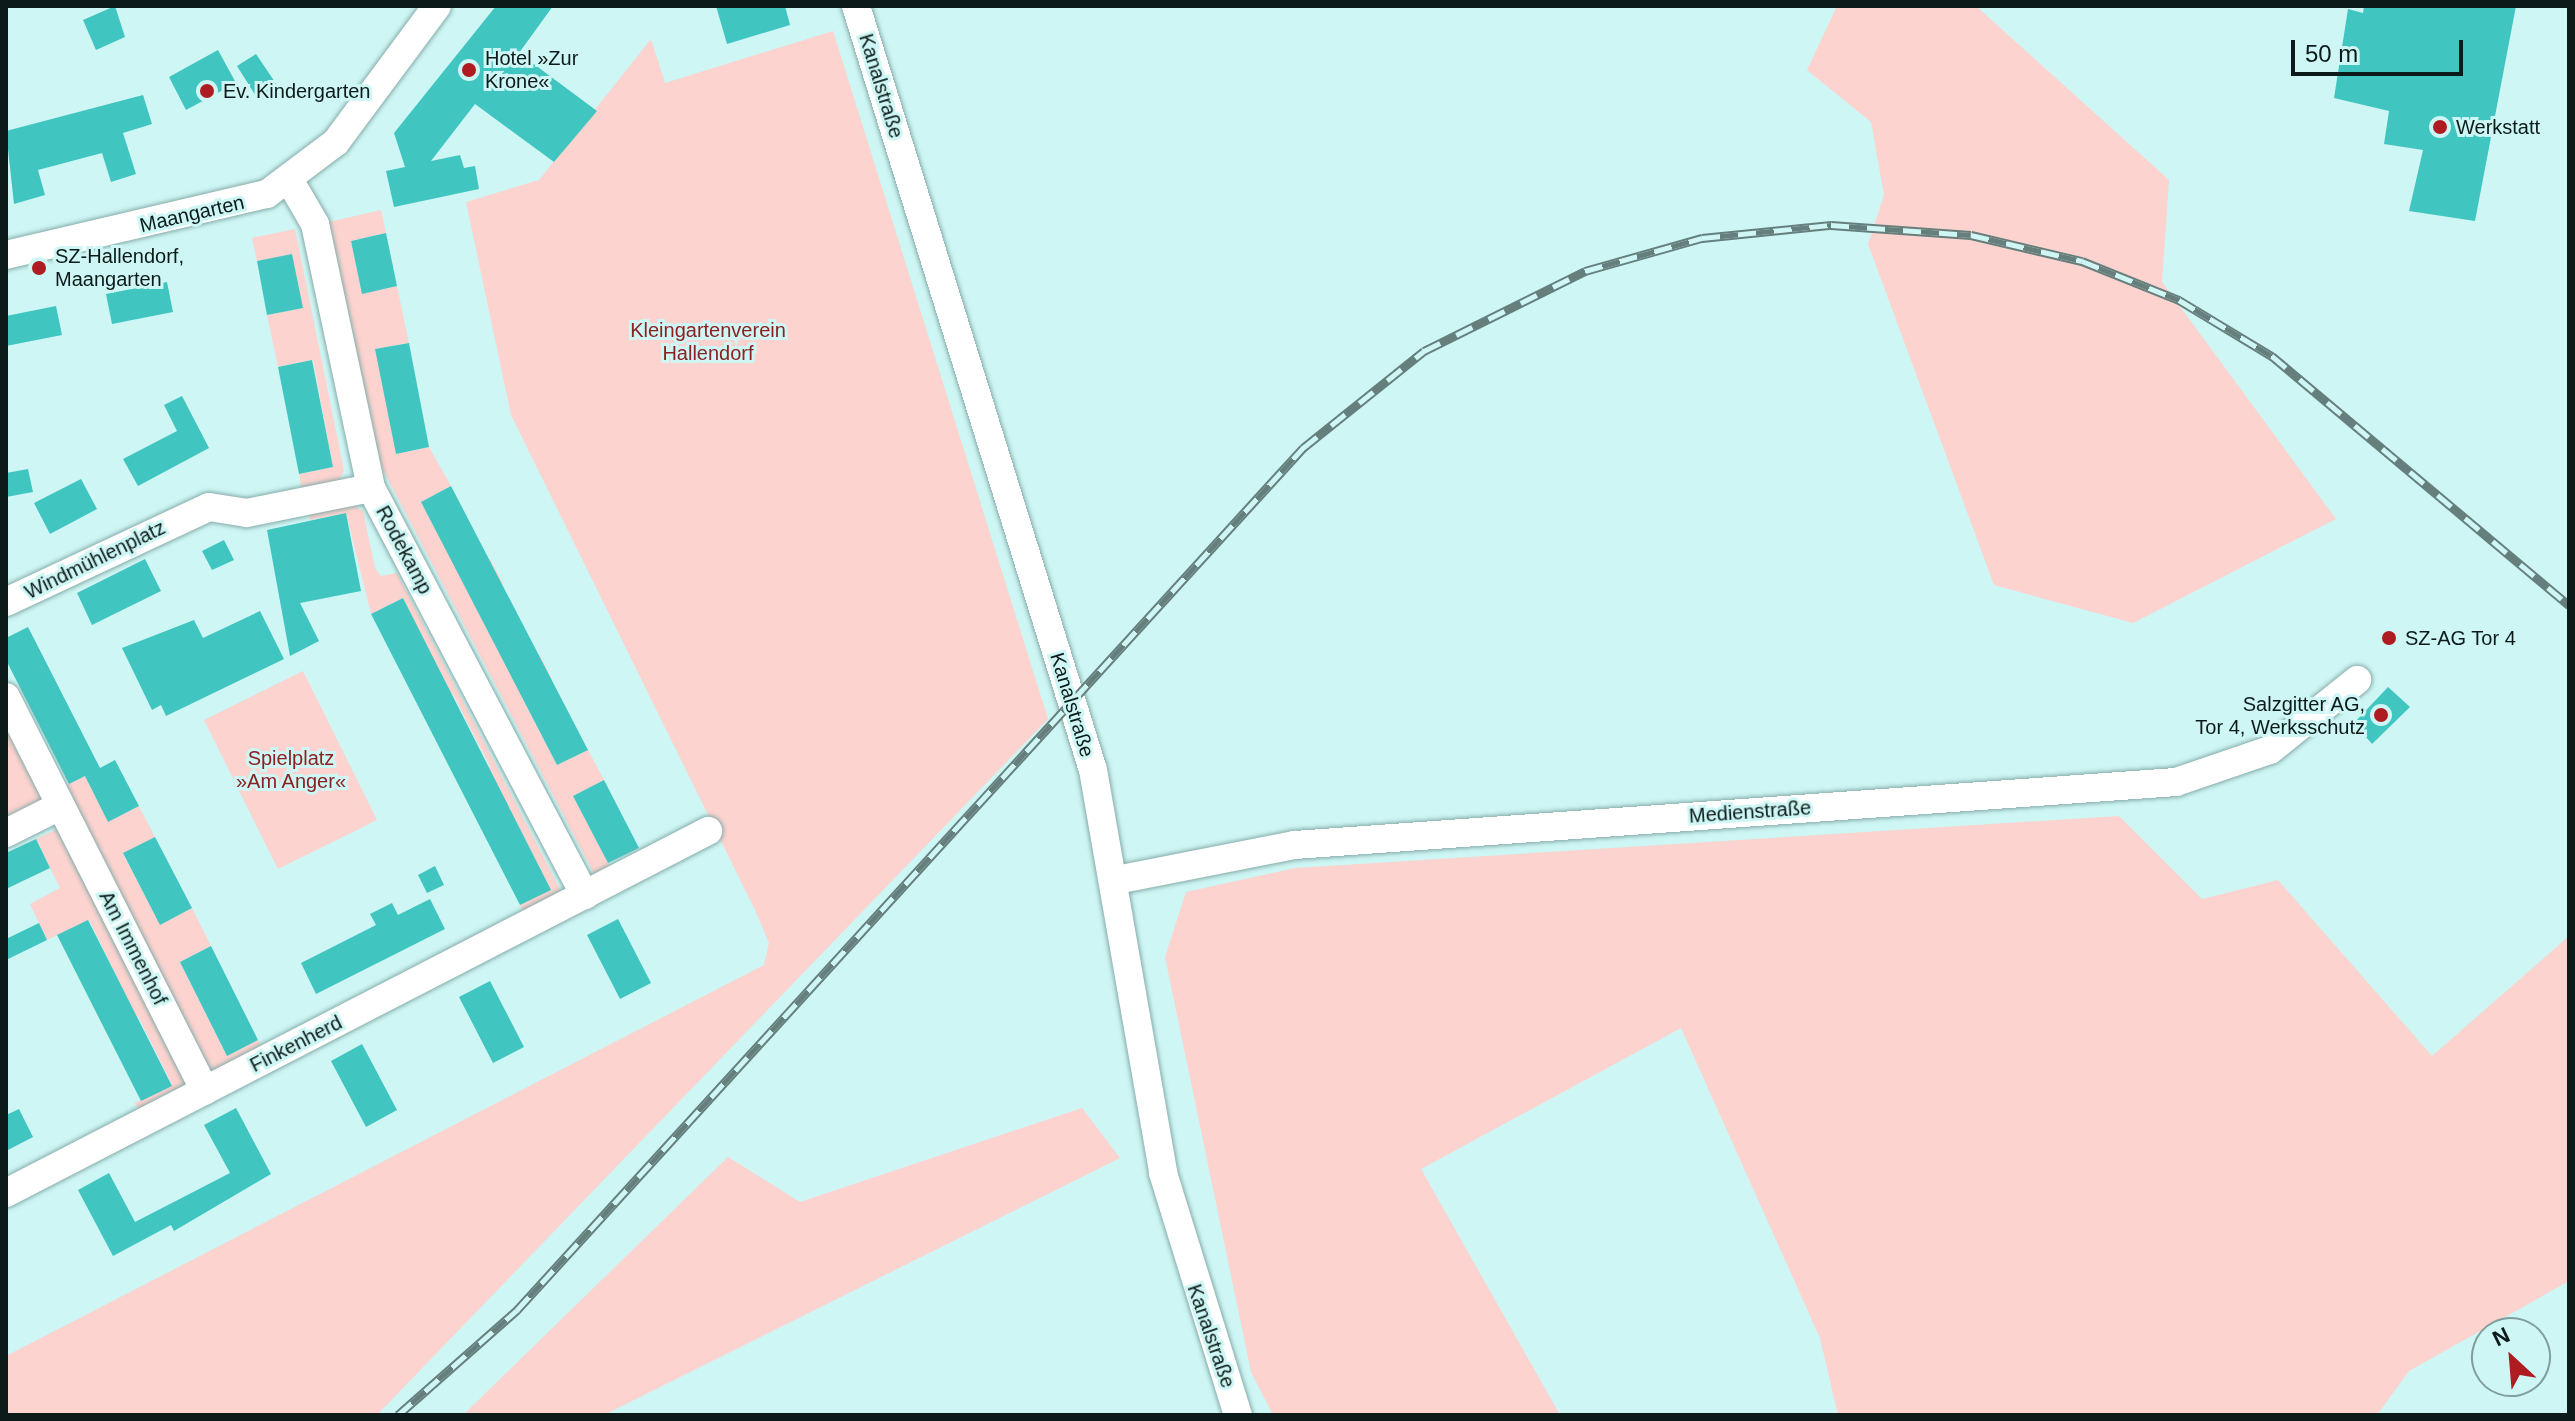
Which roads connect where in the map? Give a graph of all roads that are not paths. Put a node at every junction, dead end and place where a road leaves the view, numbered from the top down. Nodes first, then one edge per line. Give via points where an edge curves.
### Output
1 (437, 6) edge
2 (856, 6) edge
3 (290, 181) junction
4 (6, 255) edge
5 (371, 488) junction
6 (6, 602) edge
7 (2357, 680) dead end
8 (6, 697) edge
9 (60, 806) junction
10 (708, 831) dead end
11 (6, 833) edge
12 (1116, 880) junction
13 (585, 895) junction
14 (205, 1091) junction
15 (6, 1193) edge
16 (1238, 1415) edge

1 - 3 street, Maangarten via 336,142
2 - 12 street, Kanalstraße via 1093,770
3 - 4 street, Maangarten via 243,204
3 - 5 street, Rodekamp via 315,224
5 - 6 street, Windmühlenplatz via 247,513 209,507
5 - 13 street, Rodekamp
7 - 12 street, Medienstraße via 2270,750 2176,782 1341,841
8 - 9 street, Am Immenhof
9 - 11 street
9 - 14 street, Am Immenhof
10 - 13 street, Finkenherd
12 - 16 street, Kanalstraße via 1163,1173
13 - 14 street, Finkenherd
14 - 15 street, Finkenherd

